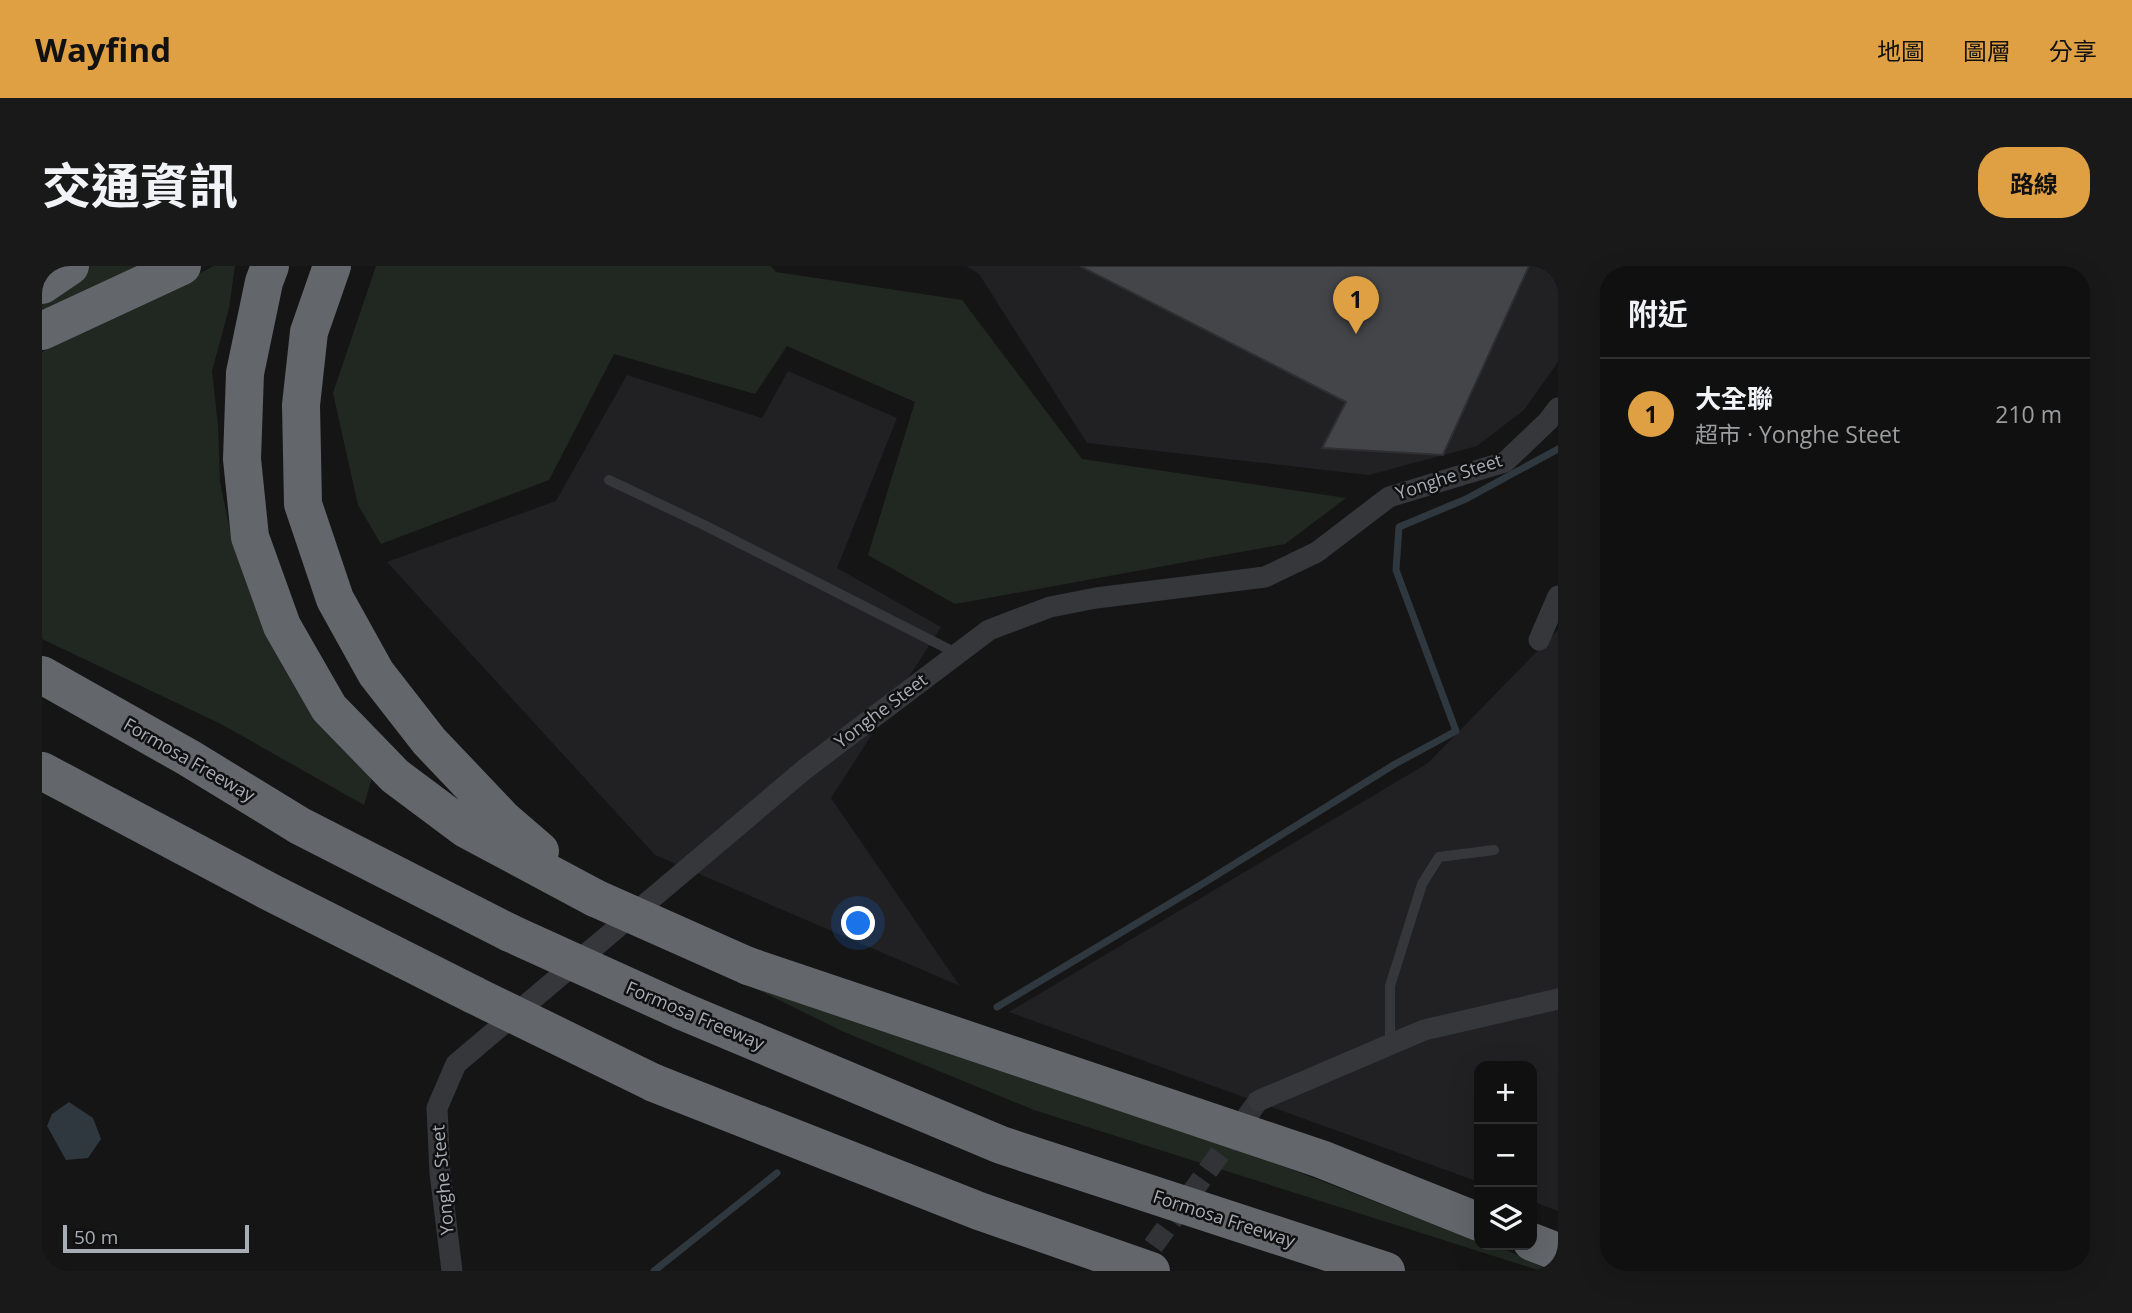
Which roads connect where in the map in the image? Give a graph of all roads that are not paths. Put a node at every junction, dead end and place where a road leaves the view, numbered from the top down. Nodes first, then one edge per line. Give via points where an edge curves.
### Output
1 (70, 266) edge
2 (182, 266) edge
3 (270, 266) edge
4 (332, 266) edge
5 (42, 285) edge
6 (42, 331) edge
7 (1558, 408) edge
8 (609, 480) dead end
9 (1558, 596) edge
10 (1539, 640) dead end
11 (958, 654) junction
12 (42, 675) edge
13 (42, 771) edge
14 (1494, 850) dead end
15 (595, 898) junction
16 (1558, 999) edge
17 (1390, 1044) junction
18 (1258, 1101) tunnel mouth
19 (1474, 1220) edge
20 (1537, 1244) edge
21 (1558, 1252) edge
22 (452, 1271) edge
23 (1151, 1271) edge
24 (1386, 1271) edge

1 - 5 highway
2 - 6 highway
3 - 15 highway via 245,373 242,458 250,537 282,626 329,708 395,776 467,829
4 - 15 highway via 309,332 301,405 303,503 335,599 376,673 429,741 504,820
7 - 11 street, Yonghe Steet via 1505,462 1389,497 1317,552 1265,578 1049,607 989,630
8 - 11 lane
9 - 10 street
11 - 22 street, Yonghe Steet via 805,769 456,1064 437,1108
12 - 24 highway, Formosa Freeway, bridge via 300,826 510,933 682,1012 1001,1144
13 - 23 highway, bridge via 272,894 654,1083 979,1211
14 - 17 lane via 1438,857 1422,884 1390,986
15 - 19 highway, bridge via 748,966 1321,1159
16 - 17 street via 1424,1030
17 - 18 street
20 - 21 highway

